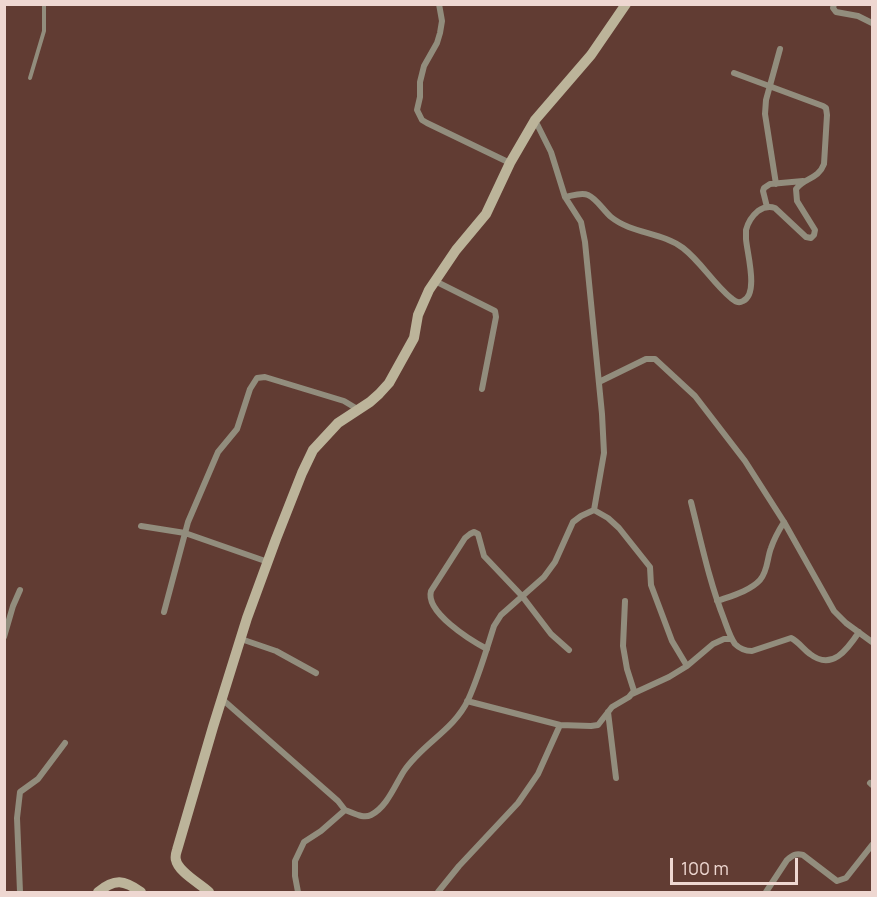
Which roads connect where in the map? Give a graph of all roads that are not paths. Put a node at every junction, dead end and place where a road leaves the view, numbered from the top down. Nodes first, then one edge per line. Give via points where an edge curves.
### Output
1 (44, 4) edge
2 (439, 4) edge
3 (626, 4) edge
4 (834, 4) edge
5 (873, 23) edge
6 (780, 49) dead end
7 (734, 73) dead end
8 (30, 78) dead end
9 (770, 86) junction
10 (535, 120) junction
11 (510, 163) junction
12 (803, 181) junction
13 (776, 184) junction
14 (565, 197) junction
15 (767, 207) junction
16 (435, 281) junction
17 (598, 382) junction
18 (482, 389) dead end
19 (359, 410) junction
20 (691, 502) dead end
21 (594, 510) junction
22 (784, 522) junction
23 (141, 526) dead end
24 (185, 533) junction
25 (268, 562) junction
26 (20, 590) dead end
27 (522, 596) junction
28 (625, 601) dead end
29 (717, 601) junction
30 (164, 612) dead end
31 (859, 632) junction
32 (4, 637) edge
33 (241, 639) junction
34 (732, 639) junction
35 (873, 642) edge
36 (487, 649) junction
37 (569, 650) dead end
38 (687, 666) junction
39 (316, 673) dead end
40 (632, 694) junction
41 (222, 699) junction
42 (467, 701) junction
43 (608, 711) junction
44 (560, 725) junction
45 (66, 743) dead end
46 (616, 778) dead end
47 (345, 810) junction
48 (873, 845) edge
49 (20, 892) edge
50 (98, 892) edge
51 (141, 892) edge
52 (209, 892) edge
53 (298, 892) edge
54 (438, 892) edge
55 (766, 892) edge

1 - 8 lane via 44,31
2 - 11 street via 440,33 424,66 419,116
3 - 10 street via 591,55
4 - 5 street via 836,12
6 - 9 street
7 - 9 street
9 - 12 street via 826,108 822,171
9 - 13 street via 765,114
10 - 11 street
10 - 14 street via 551,152
11 - 16 street via 486,214
12 - 13 street
12 - 15 street via 795,195 815,230 813,237 806,237 775,208
13 - 15 street via 764,188
14 - 15 street via 587,195 625,226 670,240 739,302 747,299 751,290 746,240 749,222
14 - 17 street via 583,230
16 - 18 street via 495,311
16 - 19 street via 421,306 414,338 389,383
17 - 21 street via 604,453
17 - 22 street via 646,359 656,359 695,396 745,461
19 - 24 street via 344,401 265,377 257,378 237,429 218,452
19 - 25 street via 338,423 314,450
20 - 29 street
21 - 27 street via 573,522 555,562
21 - 38 street via 620,528 650,567 651,585 672,640
22 - 29 street via 760,580
22 - 31 street via 834,611
23 - 24 street
24 - 25 street
24 - 30 street
25 - 33 street
26 - 32 street
27 - 36 street via 501,615
27 - 36 street via 484,556 478,534 474,532 465,538 431,591 430,599 447,622
27 - 37 street via 551,634
28 - 40 street via 623,646 634,687
29 - 34 street
31 - 34 street via 849,647 827,661 817,660 794,638 752,651 740,648
31 - 35 street
33 - 39 street via 276,651
33 - 41 street
34 - 38 street via 713,644
36 - 42 street
38 - 40 street
40 - 43 street
41 - 47 street
41 - 52 street via 175,859 185,873
42 - 44 street
42 - 47 street via 450,725 405,770 378,810 364,817
43 - 44 street via 594,726
43 - 46 street
44 - 54 street via 538,774 518,803
45 - 49 street via 38,779 20,792
47 - 53 street via 304,842 295,861
48 - 55 street via 846,878 837,881 803,855 792,855
50 - 51 street via 120,881

